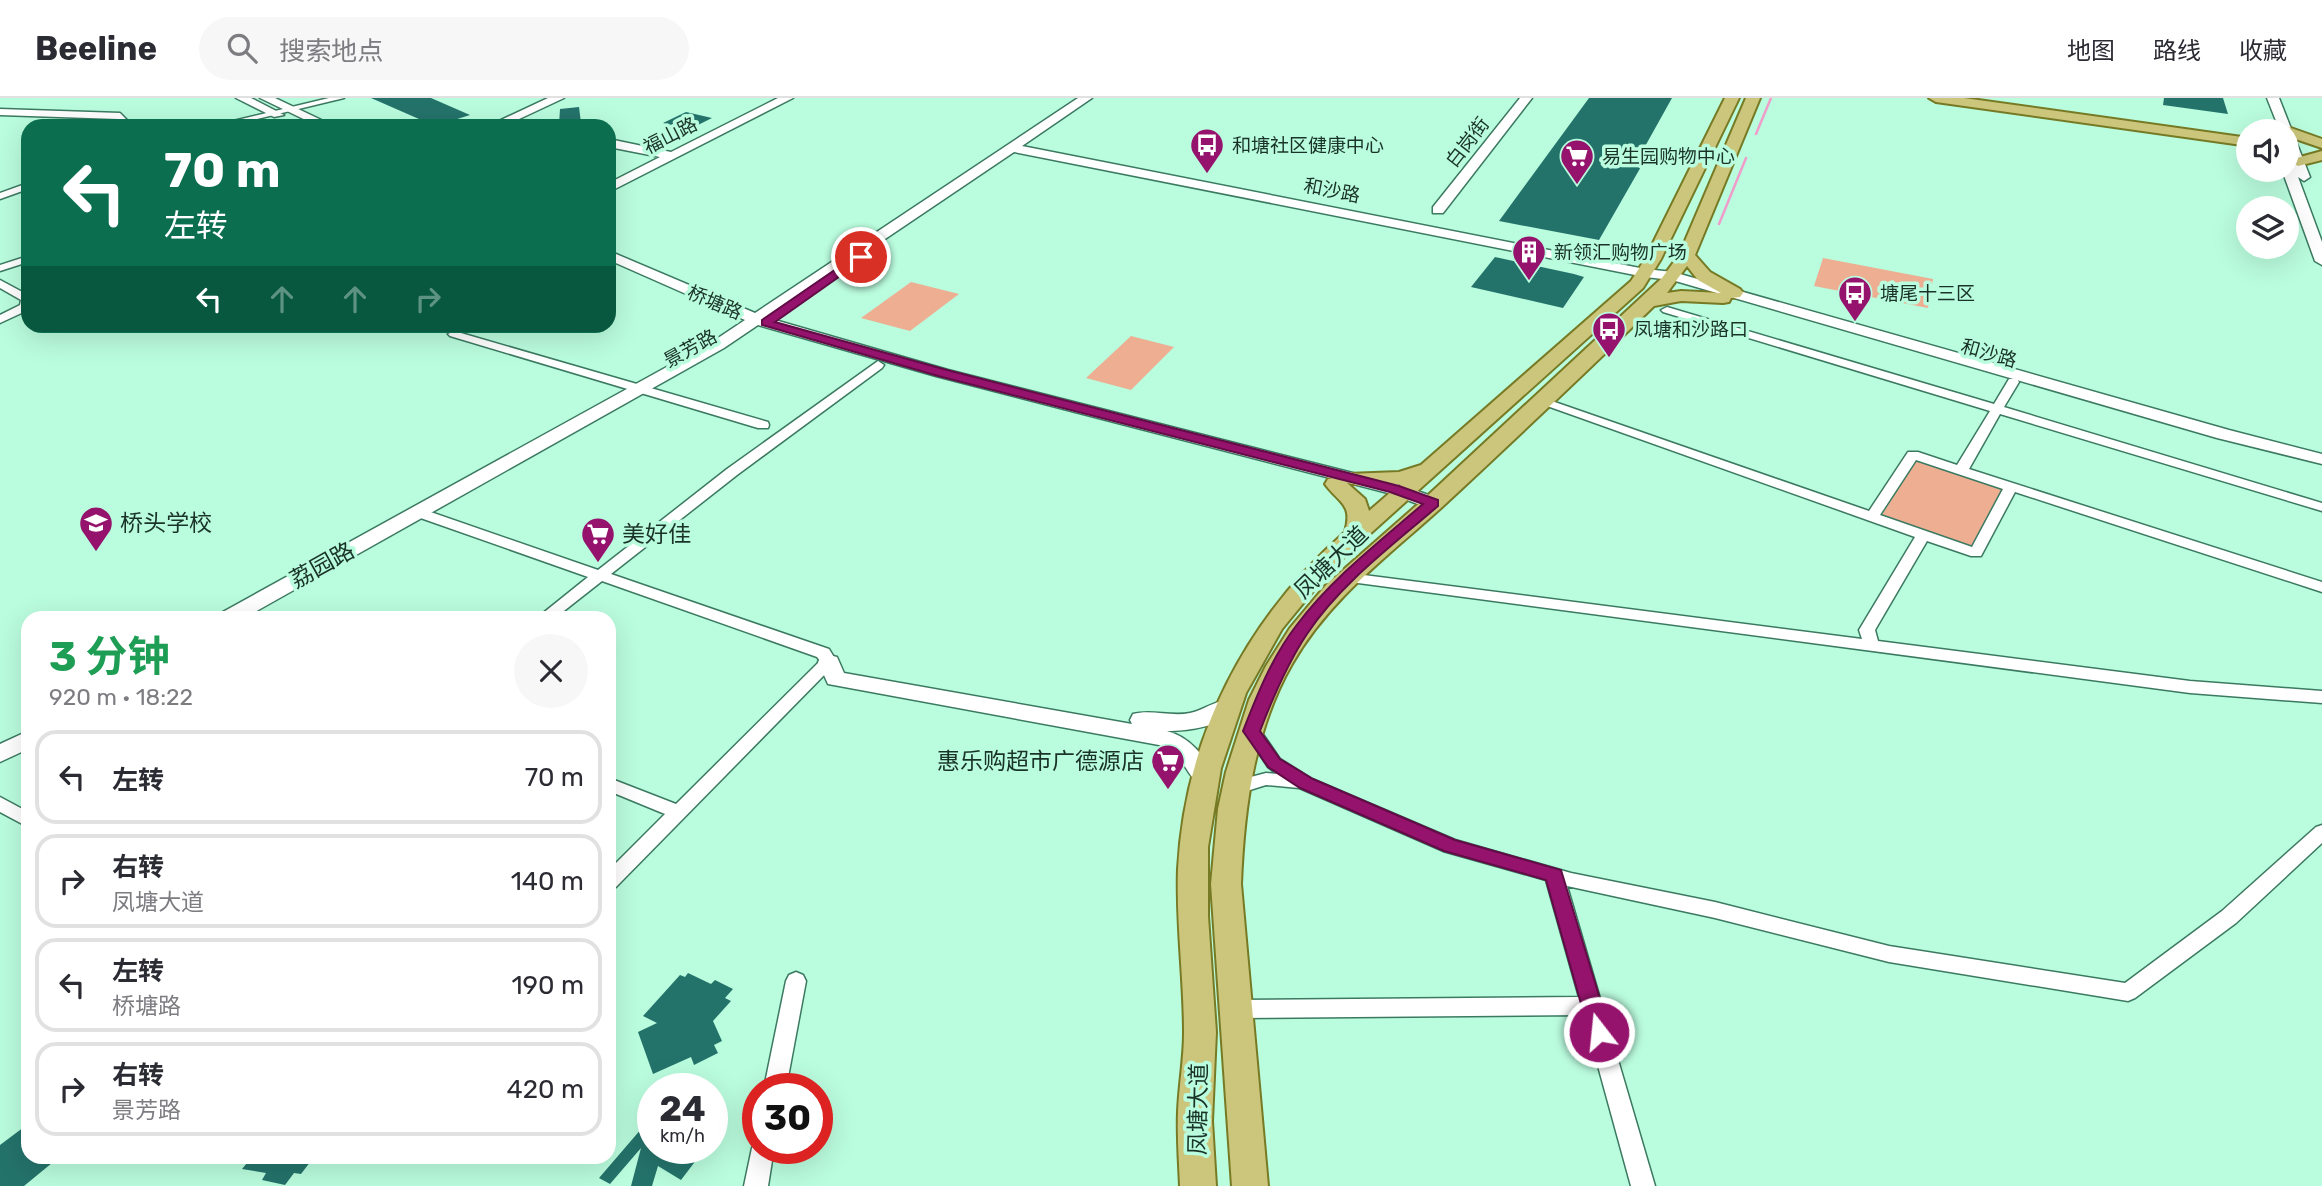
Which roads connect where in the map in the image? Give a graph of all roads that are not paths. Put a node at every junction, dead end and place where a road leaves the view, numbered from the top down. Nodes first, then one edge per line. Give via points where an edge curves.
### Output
1 (242, 98) edge
2 (266, 98) edge
3 (340, 98) edge
4 (546, 98) edge
5 (558, 98) edge
6 (755, 98) edge
7 (1086, 98) edge
8 (1098, 98) edge
9 (1526, 98) edge
10 (1732, 98) edge
11 (1752, 98) edge
12 (1936, 98) edge
13 (1975, 98) edge
14 (2262, 98) edge
15 (2273, 98) edge
16 (777, 100) edge
17 (292, 110) junction
18 (0, 112) edge
19 (274, 113) junction
20 (123, 119) edge
21 (247, 119) edge
22 (287, 119) edge
23 (312, 119) edge
24 (499, 119) edge
25 (510, 119) edge
26 (2273, 119) edge
27 (2279, 119) edge
28 (2236, 135) edge
29 (1041, 136) junction
30 (2236, 136) edge
31 (2299, 143) edge
32 (616, 145) edge
33 (2322, 145) edge
34 (2299, 146) edge
35 (1013, 153) junction
36 (2322, 154) edge
37 (1048, 155) junction
38 (668, 156) junction
39 (2299, 173) edge
40 (616, 180) edge
41 (2298, 182) edge
42 (616, 184) edge
43 (21, 188) edge
44 (0, 196) edge
45 (1438, 210) junction
46 (1400, 225) junction
47 (2322, 225) edge
48 (1439, 233) junction
49 (1687, 255) junction
50 (616, 258) edge
51 (21, 261) edge
52 (2322, 261) edge
53 (0, 268) edge
54 (1644, 273) junction
55 (616, 274) edge
56 (1671, 279) junction
57 (0, 283) edge
58 (21, 295) edge
59 (1728, 296) junction
60 (1646, 304) junction
61 (21, 309) edge
62 (1667, 310) dead end
63 (0, 320) edge
64 (754, 326) junction
65 (454, 334) dead end
66 (874, 364) junction
67 (2013, 382) junction
68 (645, 390) junction
69 (1542, 402) junction
70 (1997, 409) junction
71 (763, 425) dead end
72 (2322, 459) edge
73 (1434, 467) junction
74 (1961, 470) junction
75 (2322, 470) edge
76 (1345, 481) junction
77 (2011, 487) junction
78 (1415, 501) junction
79 (2322, 507) edge
80 (422, 514) junction
81 (1872, 517) junction
82 (1923, 535) junction
83 (1355, 537) junction
84 (600, 575) junction
85 (1348, 578) junction
86 (2322, 587) edge
87 (241, 611) edge
88 (258, 611) edge
89 (554, 611) edge
90 (1872, 646) junction
91 (829, 662) junction
92 (2322, 697) edge
93 (1226, 706) junction
94 (1252, 731) junction
95 (21, 733) edge
96 (21, 743) edge
97 (0, 744) edge
98 (0, 754) edge
99 (1205, 777) junction
100 (1306, 784) junction
101 (616, 787) edge
102 (1234, 788) junction
103 (0, 804) edge
104 (678, 812) junction
105 (21, 816) edge
106 (2322, 831) edge
107 (616, 874) edge
108 (1555, 875) junction
109 (796, 981) dead end
110 (1592, 1006) junction
111 (1236, 1009) junction
112 (778, 1073) edge
113 (760, 1164) edge
114 (756, 1186) edge
115 (1198, 1186) edge
116 (1250, 1186) edge
117 (1643, 1186) edge

1 - 19 street
2 - 17 street
3 - 17 street
4 - 24 street
5 - 25 street
6 - 16 street
7 - 35 street, 景芳路
8 - 29 street, 景芳路
9 - 45 street, 白岗街
10 - 54 main road, 凤塘大道
11 - 49 main road, 凤塘大道
12 - 30 main road
13 - 28 main road
14 - 26 street
15 - 27 street
16 - 38 street, 福山路
17 - 19 street
17 - 23 street
18 - 20 street
19 - 21 street
19 - 22 street
29 - 35 street, 景芳路
29 - 37 street
31 - 33 main road
32 - 38 street
34 - 36 main road
35 - 37 street, 和沙路
35 - 64 street, 景芳路
37 - 46 street, 和沙路
38 - 40 street, 福山路
38 - 42 street, 福山路
39 - 47 street
41 - 52 street
43 - 44 street
45 - 46 street
45 - 48 street
46 - 48 street, 和沙路
48 - 54 street, 和沙路
49 - 56 main road, 凤塘大道
49 - 59 main road
50 - 64 street, 桥塘路
51 - 53 street
54 - 56 street, 和沙路
54 - 73 main road, 凤塘大道 via 1630,293
55 - 64 street, 桥塘路
56 - 59 street, 和沙路
56 - 60 main road, 凤塘大道
57 - 58 street
59 - 60 main road via 1681,296
59 - 67 street, 和沙路
59 - 72 street, 和沙路
60 - 69 main road, 凤塘大道
61 - 63 street
62 - 70 street
64 - 66 street, 桥塘路
64 - 68 street, 景芳路 via 729,348
64 - 76 street, 桥塘路
65 - 68 street
66 - 76 street, 桥塘路
66 - 84 street
67 - 70 street
67 - 75 street, 和沙路
68 - 71 street
68 - 80 street, 景芳路
69 - 78 main road, 凤塘大道
69 - 81 street
70 - 74 street
70 - 79 street
73 - 76 main road via 1400,478
73 - 78 main road, 凤塘大道
74 - 77 street
74 - 81 street via 1913,455
76 - 78 street, 桥塘路
76 - 83 main road via 1357,504
77 - 82 street via 1976,553
77 - 86 street
78 - 83 main road, 凤塘大道
78 - 85 main road, 凤塘大道
80 - 84 street
80 - 87 street, 荔园路
80 - 88 street, 荔园路
81 - 82 street
82 - 90 street via 1867,630
83 - 93 main road, 凤塘大道 via 1302,585 1283,609
84 - 89 street
84 - 91 street via 800,646 813,658
85 - 90 street
85 - 94 main road, 凤塘大道 via 1301,629 1270,684
90 - 92 street via 2190,687
91 - 93 street via 1156,723 1195,721
91 - 99 street via 836,679 1165,738 1184,749
91 - 104 street
93 - 99 main road, 凤塘大道
94 - 100 street via 1274,763
94 - 102 main road, 凤塘大道
95 - 97 street
96 - 98 street
99 - 115 main road, 凤塘大道 via 1196,820 1193,875 1200,1036 1195,1113
100 - 102 street via 1266,779
100 - 108 street via 1450,846
101 - 104 street
102 - 111 main road, 凤塘大道 via 1226,884
103 - 105 street
104 - 107 street
106 - 108 street via 2229,916 2128,992 1889,954
108 - 110 street
109 - 112 street
110 - 111 street
110 - 117 street
111 - 116 main road, 凤塘大道
113 - 114 street

